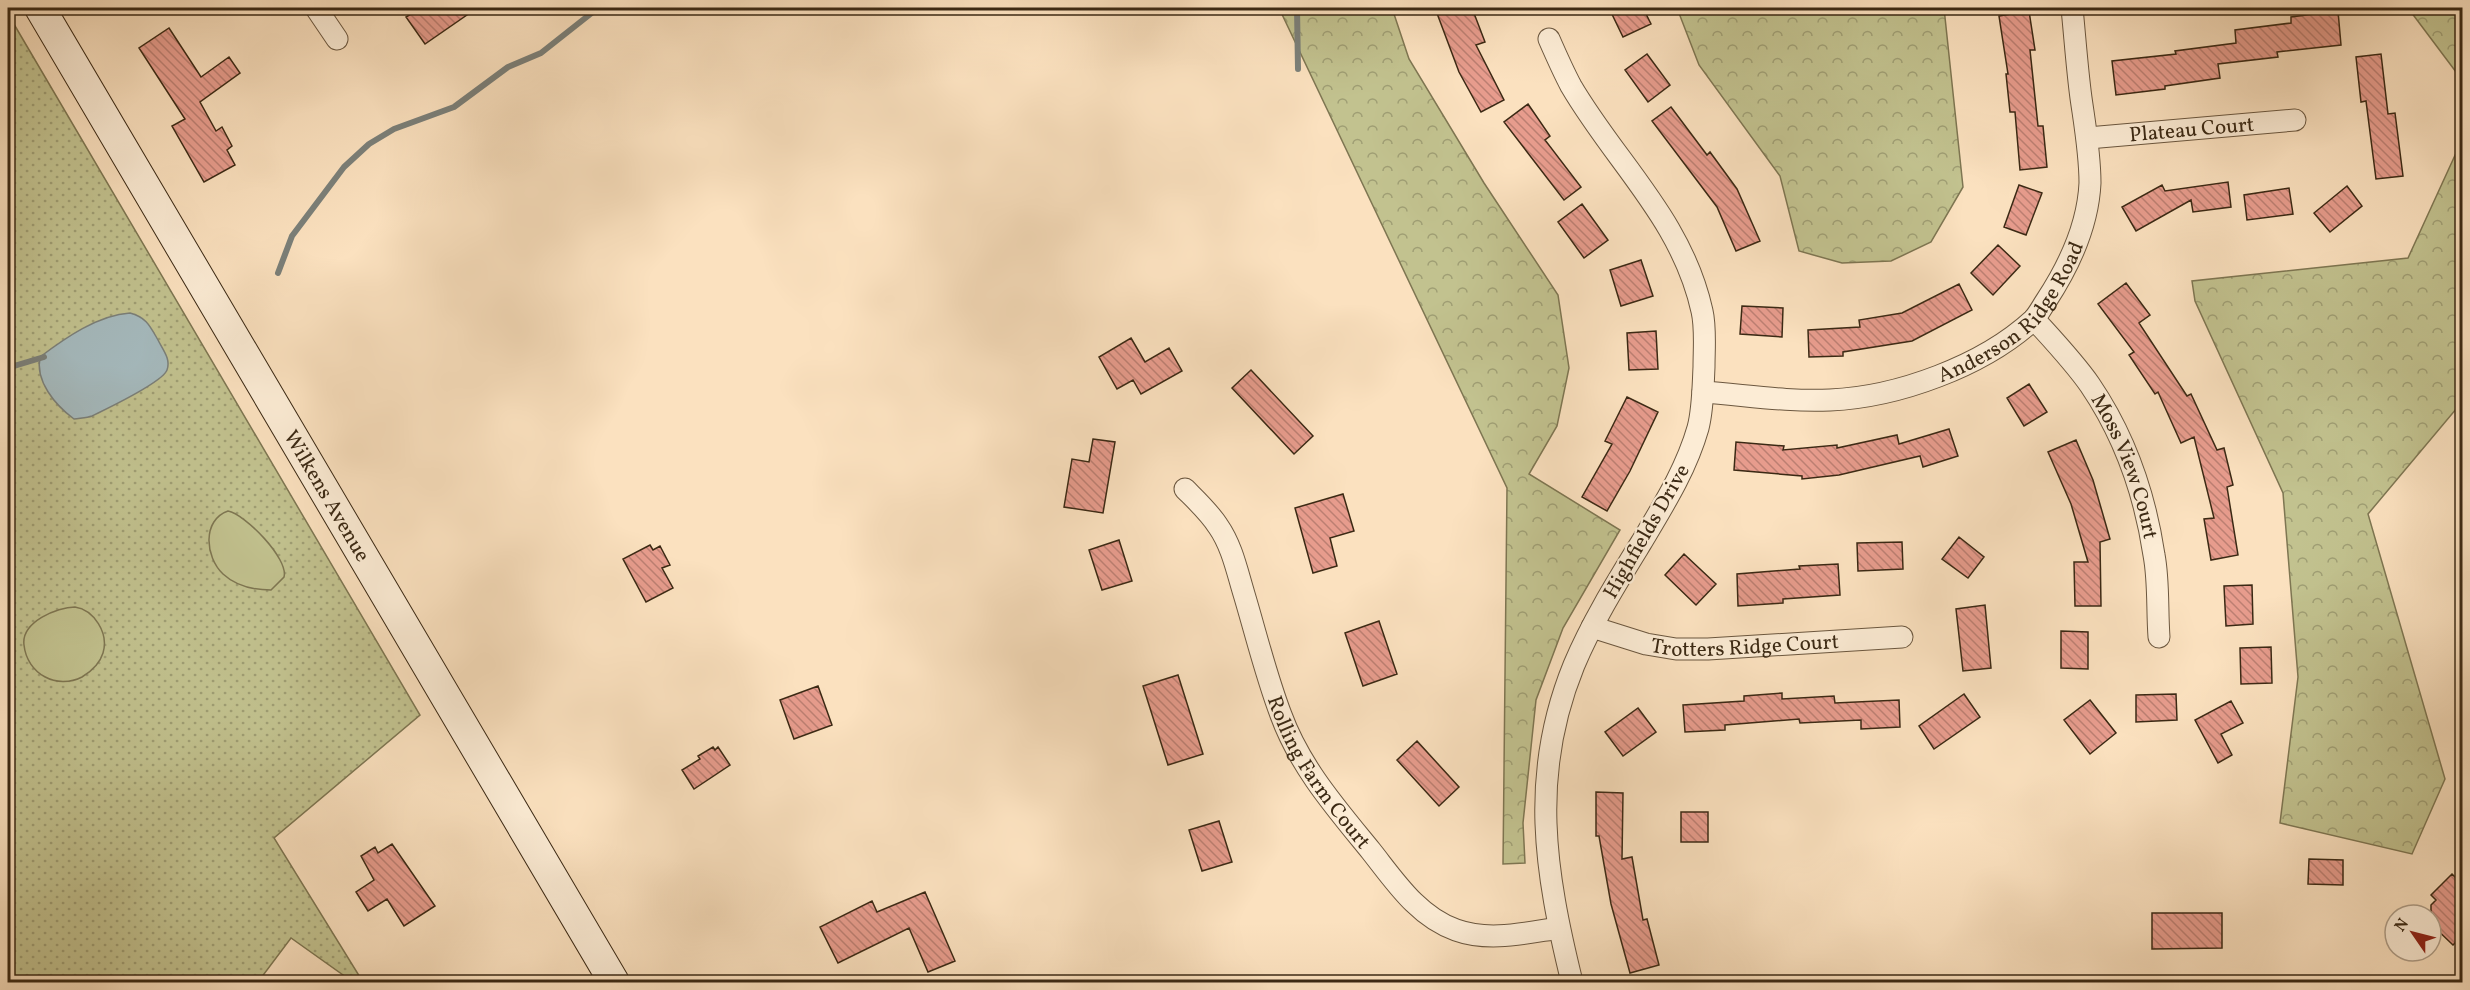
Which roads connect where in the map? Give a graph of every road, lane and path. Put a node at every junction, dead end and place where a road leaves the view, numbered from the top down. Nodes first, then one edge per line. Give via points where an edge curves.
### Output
1 (40, 8) edge
2 (316, 8) edge
3 (2073, 8) edge
4 (337, 39) dead end
5 (1549, 39) dead end
6 (2295, 120) dead end
7 (2088, 138) junction
8 (2034, 319) junction
9 (1703, 392) junction
10 (1185, 489) dead end
11 (1592, 627) junction
12 (1902, 637) dead end
13 (2159, 637) dead end
14 (1559, 928) junction
15 (614, 982) edge
16 (1572, 982) edge

1 - 15 main road, Wilkens Avenue
2 - 4 street
3 - 7 street, Anderson Ridge Road
5 - 9 street, Highfields Drive via 1571,85 1648,194 1691,270 1702,314
6 - 7 street, Plateau Court
7 - 8 street, Anderson Ridge Road via 2090,184 2085,219 2058,283
8 - 9 street, Anderson Ridge Road via 1987,353 1929,381 1886,392 1831,400
8 - 13 street, Moss View Court via 2090,384 2130,464 2144,503 2155,556
9 - 11 street, Highfields Drive via 1698,427 1683,470
10 - 14 street, Rolling Farm Court via 1205,508 1233,555 1281,716 1299,756 1321,790 1410,899 1449,927 1480,935 1505,936
11 - 12 street, Trotters Ridge Court via 1676,649
11 - 14 street, Highfields Drive via 1561,704 1549,763 1544,817
14 - 16 street, Highfields Drive

